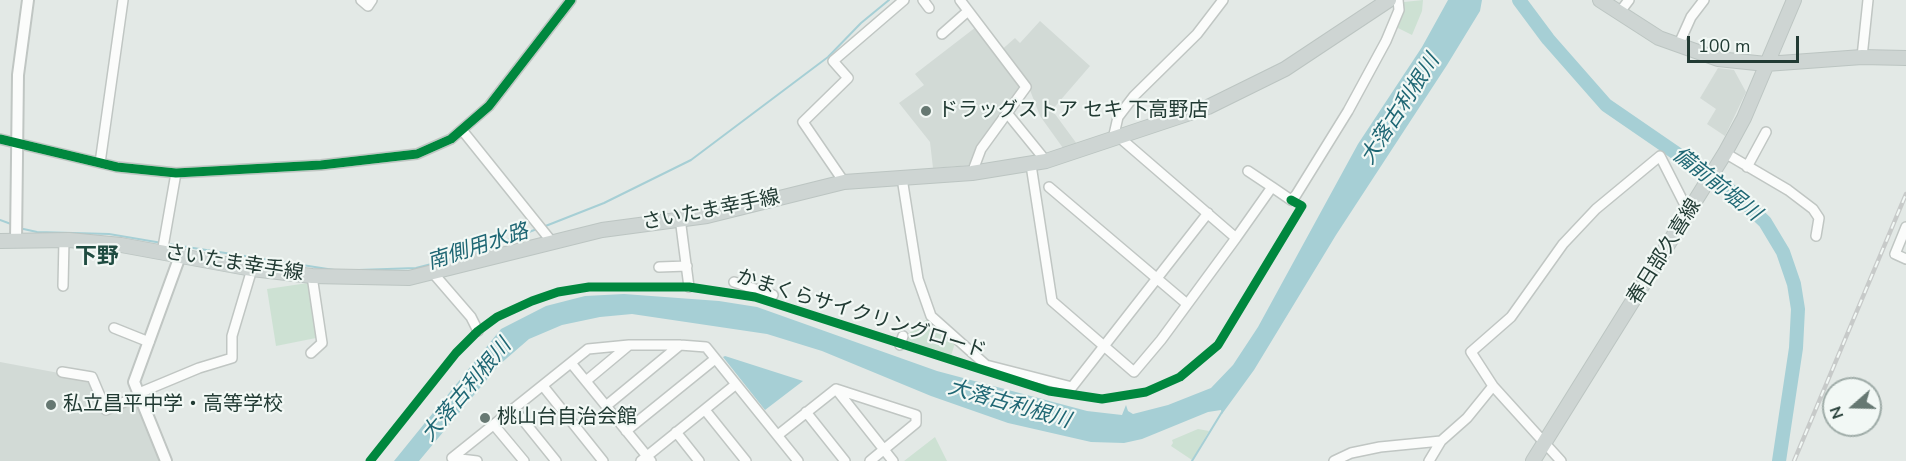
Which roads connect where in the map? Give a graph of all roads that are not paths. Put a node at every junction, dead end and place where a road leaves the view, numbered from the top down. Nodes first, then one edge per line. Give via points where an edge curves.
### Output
1 (27, 0) edge
2 (123, 0) edge
3 (361, 0) edge
4 (372, 0) edge
5 (571, 0) edge
6 (904, 0) edge
7 (960, 0) edge
8 (1223, 0) edge
9 (1389, 0) edge
10 (1398, 0) edge
11 (1600, 0) edge
12 (1629, 0) edge
13 (1704, 0) edge
14 (1794, 0) edge
15 (1868, 0) edge
16 (968, 11) junction
17 (1619, 13) junction
18 (942, 34) dead end
19 (1678, 46) junction
20 (1862, 57) junction
21 (1906, 58) edge
22 (1766, 64) junction
23 (1007, 113) junction
24 (462, 130) junction
25 (1766, 132) dead end
26 (1116, 138) junction
27 (0, 139) edge
28 (16, 142) junction
29 (1725, 153) junction
30 (1046, 161) junction
31 (100, 163) junction
32 (1031, 165) junction
33 (1747, 167) junction
34 (1248, 171) dead end
35 (176, 173) junction
36 (972, 173) junction
37 (902, 178) junction
38 (844, 182) junction
39 (1272, 187) junction
40 (1049, 188) dead end
41 (1208, 213) junction
42 (1689, 213) junction
43 (680, 218) junction
44 (1906, 227) edge
45 (1816, 236) dead end
46 (1236, 238) junction
47 (64, 240) junction
48 (0, 241) edge
49 (16, 241) junction
50 (552, 242) junction
51 (162, 253) junction
52 (180, 256) junction
53 (1906, 259) edge
54 (687, 266) junction
55 (659, 267) dead end
56 (252, 269) junction
57 (432, 273) junction
58 (312, 276) junction
59 (1156, 280) junction
60 (734, 282) dead end
61 (63, 286) dead end
62 (689, 287) dead end
63 (773, 294) dead end
64 (1187, 304) junction
65 (114, 328) dead end
66 (478, 331) dead end
67 (149, 342) junction
68 (629, 345) junction
69 (680, 345) junction
70 (1104, 346) junction
71 (311, 352) dead end
72 (715, 359) junction
73 (571, 363) junction
74 (62, 372) dead end
75 (586, 381) junction
76 (735, 385) junction
77 (543, 386) junction
78 (1492, 386) junction
79 (836, 389) junction
80 (139, 394) junction
81 (606, 406) junction
82 (514, 409) junction
83 (705, 410) junction
84 (806, 412) junction
85 (494, 425) junction
86 (626, 431) junction
87 (676, 432) junction
88 (778, 435) junction
89 (1441, 441) junction
90 (1544, 443) junction
91 (884, 449) junction
92 (646, 459) edge
93 (166, 461) edge
94 (477, 461) edge
95 (524, 461) edge
96 (556, 461) edge
97 (603, 461) edge
98 (699, 461) edge
99 (746, 461) edge
100 (798, 461) edge
101 (845, 461) edge
102 (870, 461) edge
103 (893, 461) edge
104 (1334, 461) edge
105 (1429, 461) edge
106 (1533, 461) edge
107 (1561, 461) edge

1 - 28 street via 18,75
2 - 31 street
3 - 4 street via 368,6
5 - 24 street via 489,106
6 - 38 street via 833,61 848,78 803,122
7 - 16 street
8 - 26 street via 1190,42 1134,96 1118,117
9 - 26 main road, さいたま幸手線 via 1286,69 1208,107
10 - 39 street via 1399,10 1386,41 1296,195 1291,200
11 - 17 main road
12 - 17 street
13 - 19 street
14 - 22 main road, 春日部久喜線
15 - 20 street
16 - 18 street
16 - 23 street via 1026,87
17 - 19 main road
19 - 22 main road via 1718,59
20 - 21 main road
20 - 22 main road
22 - 29 main road, 春日部久喜線
23 - 30 street
23 - 36 street via 981,148
24 - 35 street via 437,147 395,158
24 - 50 street
25 - 33 street
26 - 30 main road, さいたま幸手線
26 - 41 street
27 - 28 street
28 - 31 street
28 - 49 street
29 - 33 street
29 - 42 main road, 春日部久喜線
30 - 32 main road, さいたま幸手線
31 - 35 street
32 - 36 main road, さいたま幸手線
32 - 70 street via 1052,300
33 - 45 street via 1788,190 1816,212
34 - 39 street
35 - 51 street
36 - 37 main road, さいたま幸手線
37 - 38 main road, さいたま幸手線
37 - 70 street via 918,279 931,316 986,365 1072,387
38 - 43 main road, さいたま幸手線 via 707,216
39 - 46 street
40 - 59 street
41 - 46 street
41 - 59 street
42 - 78 street via 1660,156 1596,209 1563,244 1511,317 1471,352
42 - 90 main road, 春日部久喜線
43 - 50 main road, さいたま幸手線
43 - 54 street
44 - 53 street via 1895,254
46 - 64 street
47 - 49 main road, さいたま幸手線
47 - 51 main road, さいたま幸手線
47 - 61 street
48 - 49 main road, さいたま幸手線
50 - 57 main road, さいたま幸手線
51 - 52 main road, さいたま幸手線
52 - 56 main road, さいたま幸手線
52 - 67 street
54 - 55 street
54 - 62 street
56 - 58 main road, さいたま幸手線
56 - 80 street via 232,336 232,358
57 - 58 main road, さいたま幸手線 via 391,279
57 - 66 street via 471,317
58 - 71 street via 322,344
59 - 64 street
59 - 70 street
60 - 63 street
64 - 70 street via 1134,372
65 - 67 street
67 - 80 street via 134,382
68 - 69 street
68 - 73 street via 588,349
68 - 75 street
69 - 72 street via 706,347
69 - 81 street
72 - 76 street
72 - 86 street
73 - 75 street
73 - 77 street
74 - 80 street via 92,377 106,410
75 - 81 street
76 - 83 street
76 - 88 street
77 - 82 street
77 - 97 street
78 - 89 street via 1467,418
78 - 90 street
79 - 84 street
79 - 91 street
79 - 91 street via 916,415 916,423
80 - 93 street
81 - 86 street
82 - 85 street
82 - 96 street
83 - 87 street
83 - 99 street
84 - 88 street
84 - 101 street
85 - 94 street via 452,458
85 - 95 street
86 - 92 street
87 - 92 street
87 - 98 street
88 - 100 street
89 - 104 street via 1380,447
89 - 105 street
90 - 106 main road, 春日部久喜線
90 - 107 street
91 - 102 street
91 - 103 street

